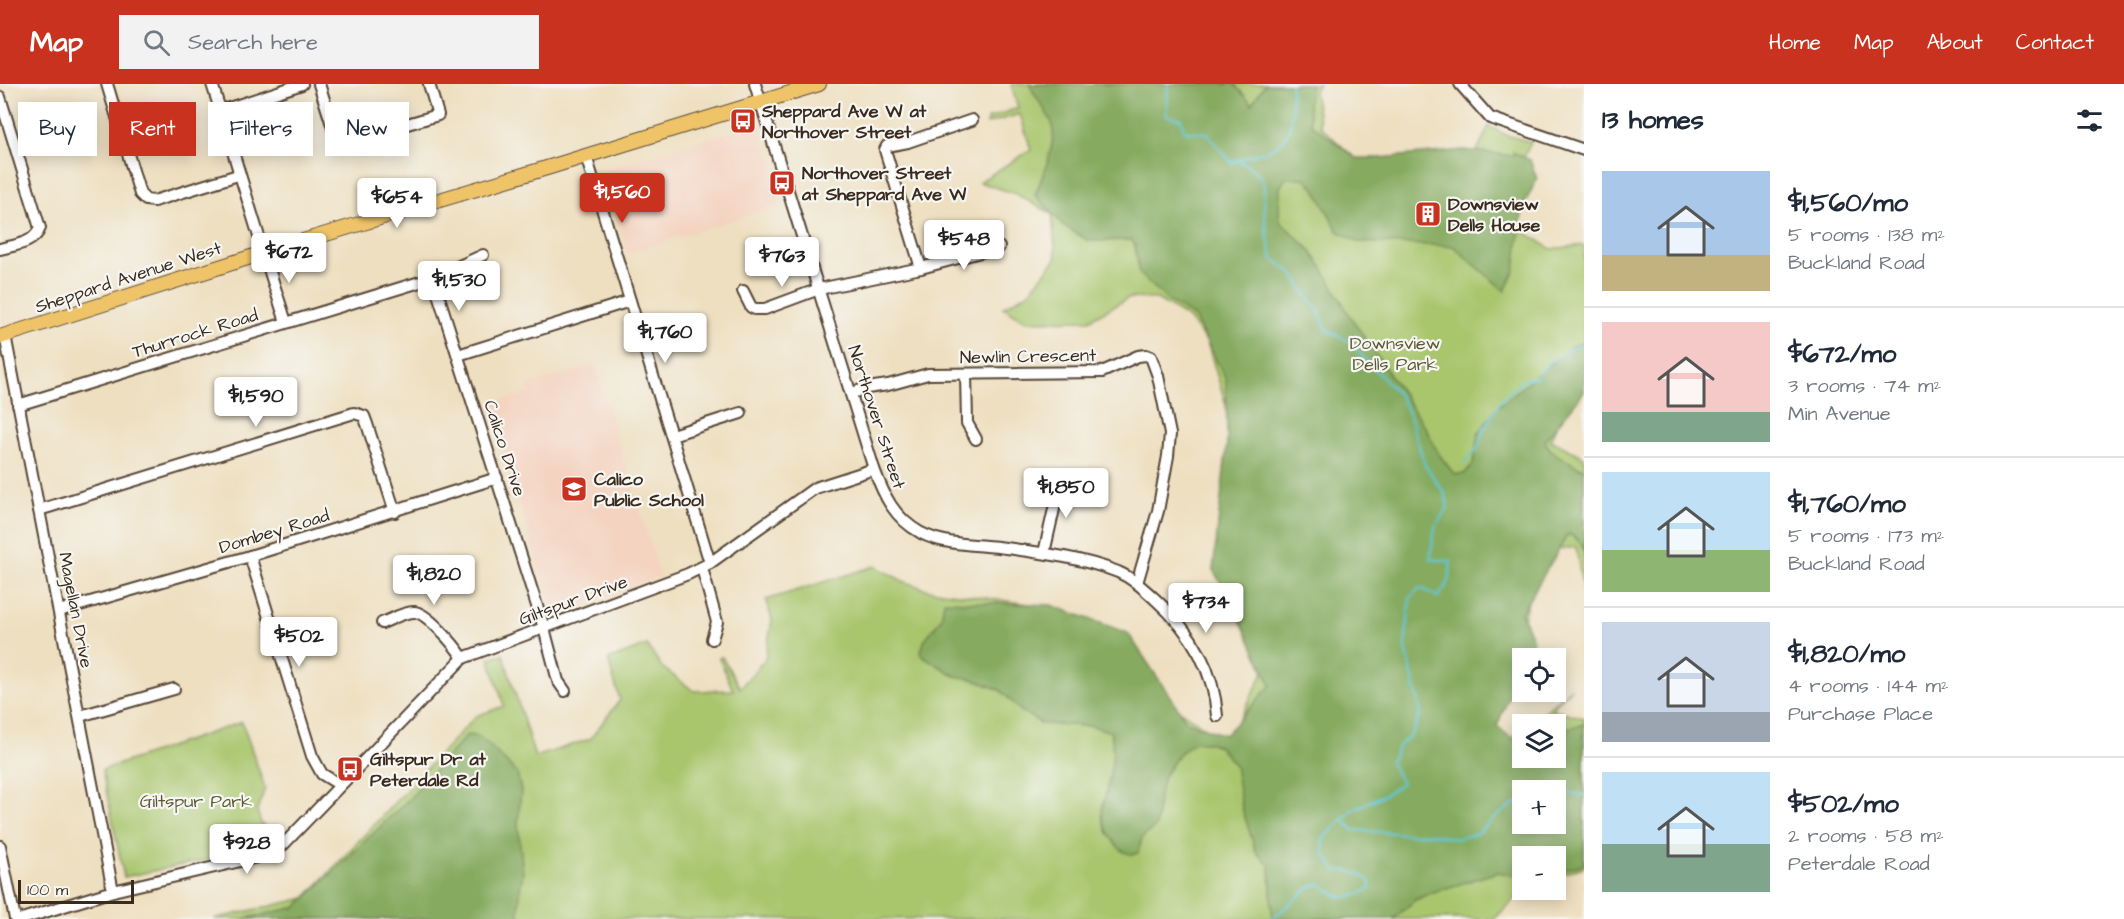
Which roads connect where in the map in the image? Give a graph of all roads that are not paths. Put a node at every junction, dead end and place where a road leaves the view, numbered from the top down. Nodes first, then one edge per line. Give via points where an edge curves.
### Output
1 (107, 84) edge
2 (212, 84) edge
3 (302, 84) edge
4 (319, 84) edge
5 (429, 84) edge
6 (755, 84) edge
7 (819, 84) edge
8 (1460, 84) edge
9 (0, 97) edge
10 (217, 102) edge
11 (247, 102) edge
12 (762, 102) junction
13 (972, 120) dead end
14 (1584, 150) edge
15 (233, 156) edge
16 (586, 156) junction
17 (238, 175) junction
18 (999, 247) dead end
19 (0, 249) edge
20 (265, 252) junction
21 (483, 255) dead end
22 (921, 268) junction
23 (433, 278) junction
24 (819, 289) junction
25 (743, 291) dead end
26 (630, 301) junction
27 (286, 322) junction
28 (3, 336) edge
29 (458, 355) junction
30 (966, 374) junction
31 (852, 393) junction
32 (18, 405) junction
33 (741, 412) dead end
34 (672, 435) junction
35 (976, 440) dead end
36 (873, 469) junction
37 (497, 478) junction
38 (1061, 478) dead end
39 (39, 510) junction
40 (394, 512) junction
41 (1044, 553) junction
42 (250, 556) junction
43 (706, 566) junction
44 (1137, 583) junction
45 (59, 611) junction
46 (382, 623) dead end
47 (544, 628) junction
48 (712, 639) dead end
49 (463, 658) junction
50 (174, 689) dead end
51 (565, 691) dead end
52 (80, 716) junction
53 (1217, 716) dead end
54 (340, 786) junction
55 (0, 846) edge
56 (113, 891) junction
57 (15, 919) edge
58 (22, 919) edge

1 - 17 street via 140,194 145,199 154,201
2 - 10 street
3 - 11 street
4 - 5 street via 335,134 343,142 438,115
6 - 12 street, Northover Street
7 - 12 main road, Sheppard Avenue West
8 - 14 street via 1490,118
9 - 19 street via 40,228 32,240
12 - 16 main road, Sheppard Avenue West
12 - 24 street, Northover Street
13 - 22 street via 887,146 885,150
15 - 17 street
16 - 20 main road, Sheppard Avenue West
16 - 26 street
17 - 20 street
18 - 22 street
20 - 27 street
20 - 28 main road, Sheppard Avenue West
21 - 23 street, Thurrock Road
22 - 24 street
23 - 27 street, Thurrock Road
23 - 29 street, Calico Drive
24 - 25 street via 765,309 754,309
24 - 31 street, Northover Street
26 - 29 street
26 - 34 street
27 - 32 street, Thurrock Road
28 - 32 street, Magellan Drive
29 - 37 street, Calico Drive
30 - 31 street, Newlin Crescent via 928,374
30 - 35 street via 967,423
30 - 44 street, Newlin Crescent via 1102,372 1138,356 1151,357 1170,434 1158,511
31 - 36 street, Northover Street
32 - 39 street, Magellan Drive
33 - 34 street
34 - 43 street
36 - 41 street, Northover Street via 890,507 921,533 939,540
36 - 43 street, Giltspur Drive via 814,488
37 - 40 street, Dombey Road
37 - 47 street, Calico Drive
38 - 41 street
39 - 40 street via 359,413 367,424
39 - 45 street, Magellan Drive
40 - 42 street, Dombey Road
41 - 44 street, Northover Street via 1106,568
42 - 45 street, Dombey Road
42 - 54 street via 312,756 322,774
43 - 47 street, Giltspur Drive
43 - 48 street via 717,622
44 - 53 street, Northover Street via 1193,641 1209,672
45 - 52 street, Magellan Drive
46 - 49 street via 418,612
47 - 49 street, Giltspur Drive
47 - 51 street, Calico Drive via 558,681
49 - 54 street, Giltspur Drive
50 - 52 street
52 - 56 street, Magellan Drive
54 - 56 street, Giltspur Drive via 270,854
55 - 57 street
56 - 58 street, Giltspur Drive

